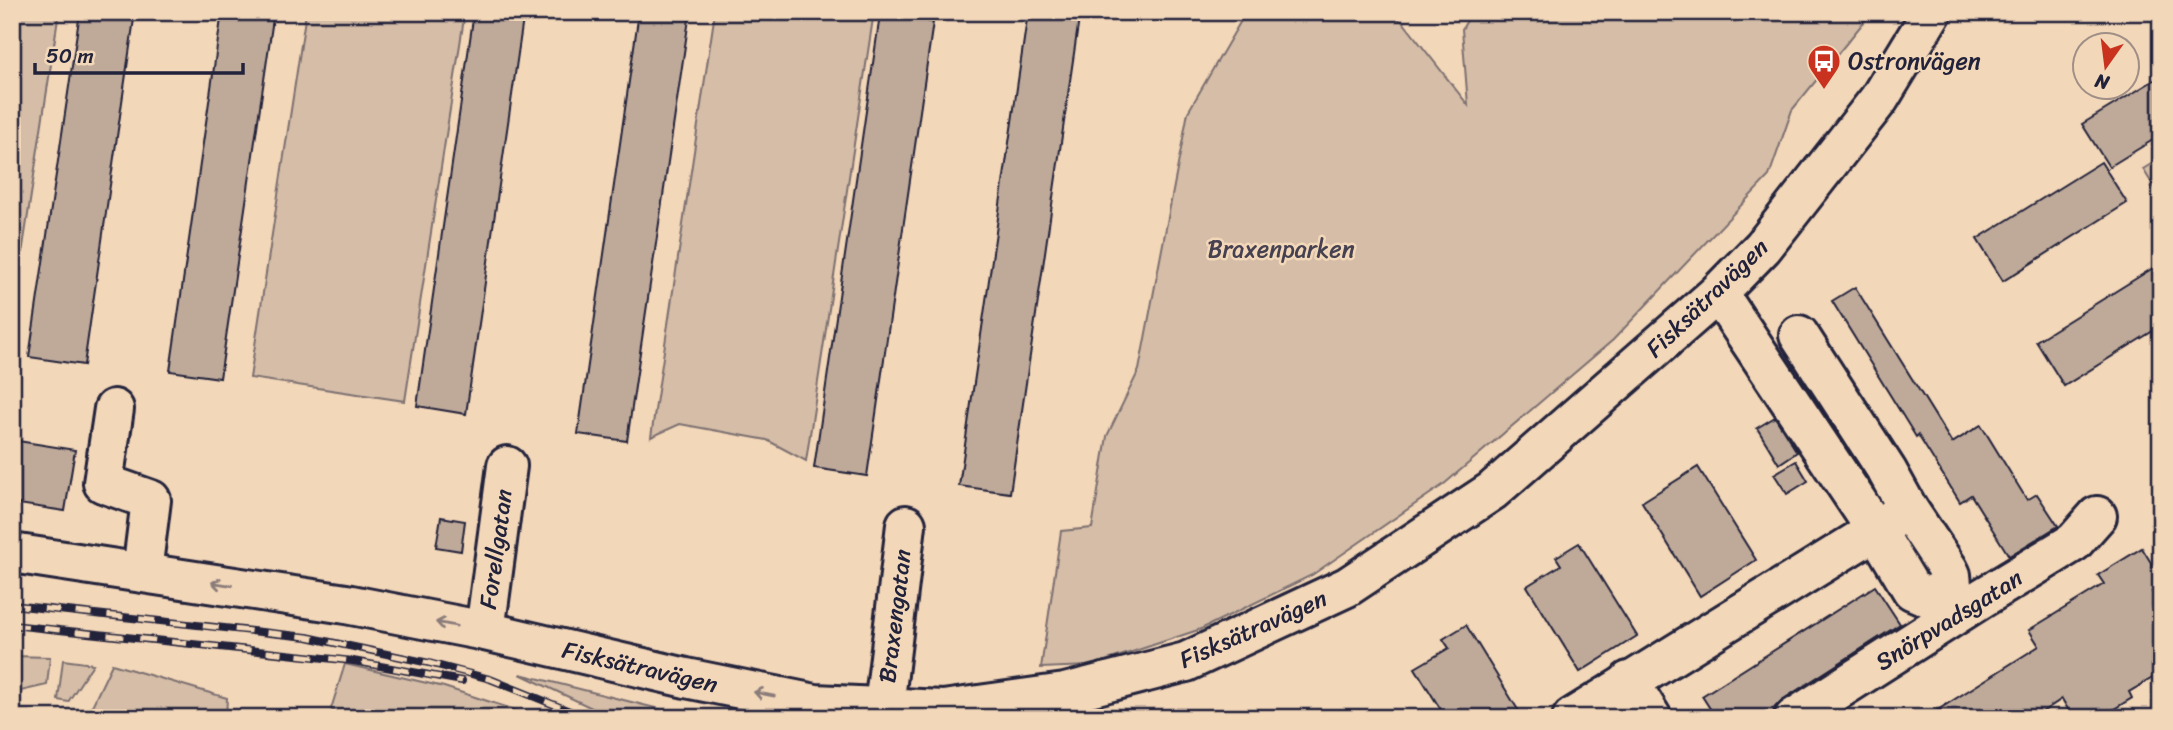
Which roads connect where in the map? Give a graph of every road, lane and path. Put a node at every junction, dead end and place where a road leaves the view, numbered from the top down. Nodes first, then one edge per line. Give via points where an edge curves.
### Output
1 (1932, 12) edge
2 (1718, 293) junction
3 (1799, 335) dead end
4 (114, 409) dead end
5 (507, 466) dead end
6 (1908, 509) junction
7 (2097, 516) dead end
8 (906, 525) dead end
9 (1876, 530) junction
10 (12, 553) edge
11 (142, 572) junction
12 (485, 631) junction
13 (1629, 681) junction
14 (884, 707) junction
15 (1572, 718) edge
16 (1652, 718) edge
17 (1794, 718) edge

1 - 2 street, Fisksätravägen via 1879,99 1763,247
2 - 9 street
2 - 14 street, Fisksätravägen via 1492,491 1347,587 1186,662 1065,693 943,710
3 - 6 street
4 - 11 street via 103,483 151,500
5 - 12 street, Forellgatan
6 - 9 street
6 - 9 street via 1948,569 1952,585 1928,597 1912,590
7 - 17 street, Snörpvadsgatan via 2074,542
8 - 14 street, Braxengatan
9 - 13 street
10 - 11 street, Fisksätravägen
12 -> 11 street, Fisksätravägen
14 -> 12 street, Fisksätravägen via 814,704
13 - 15 street
13 - 16 street

